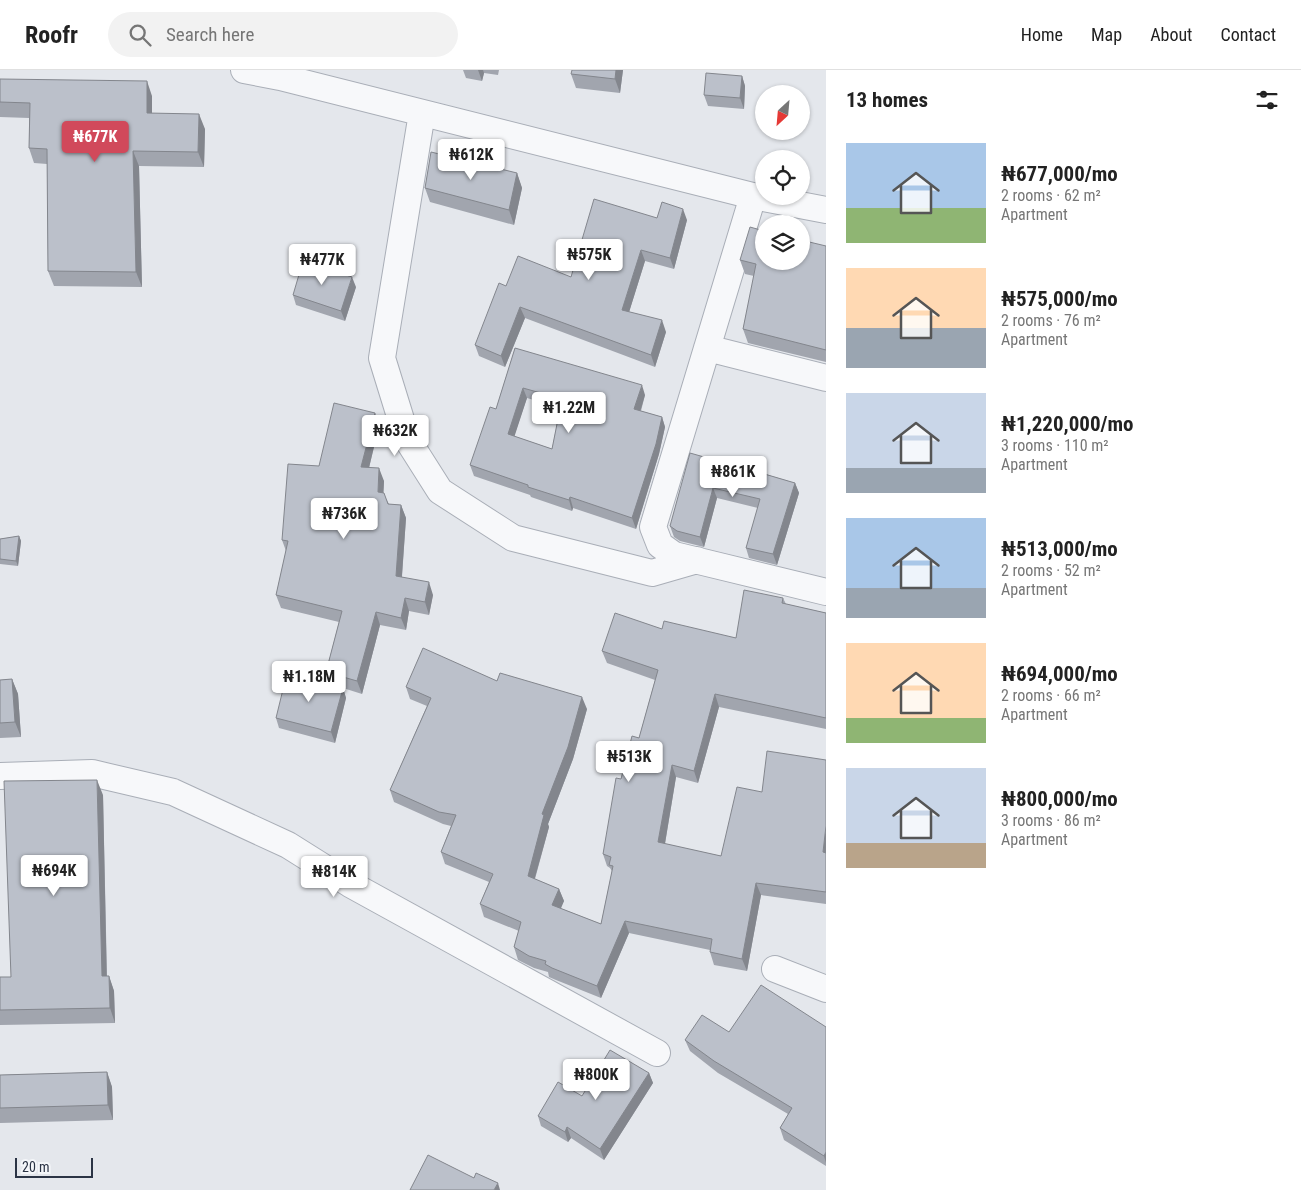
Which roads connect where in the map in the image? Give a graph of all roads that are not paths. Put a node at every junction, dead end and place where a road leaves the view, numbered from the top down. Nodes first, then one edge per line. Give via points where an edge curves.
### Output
1 (244, 70) edge
2 (281, 74) edge
3 (422, 113) junction
4 (753, 196) junction
5 (826, 210) edge
6 (707, 348) junction
7 (826, 378) edge
8 (697, 560) junction
9 (826, 592) edge
10 (0, 776) edge
11 (775, 969) dead end
12 (826, 989) edge
13 (657, 1053) dead end

1 - 2 street
2 - 3 street
3 - 4 street
3 - 8 street via 382,358 408,439 440,491 513,538 652,573
4 - 5 street
4 - 6 street
6 - 7 street
6 - 8 street via 653,527 660,545 674,555
8 - 9 street
10 - 13 street via 92,773 173,792 288,845 350,884
11 - 12 street

